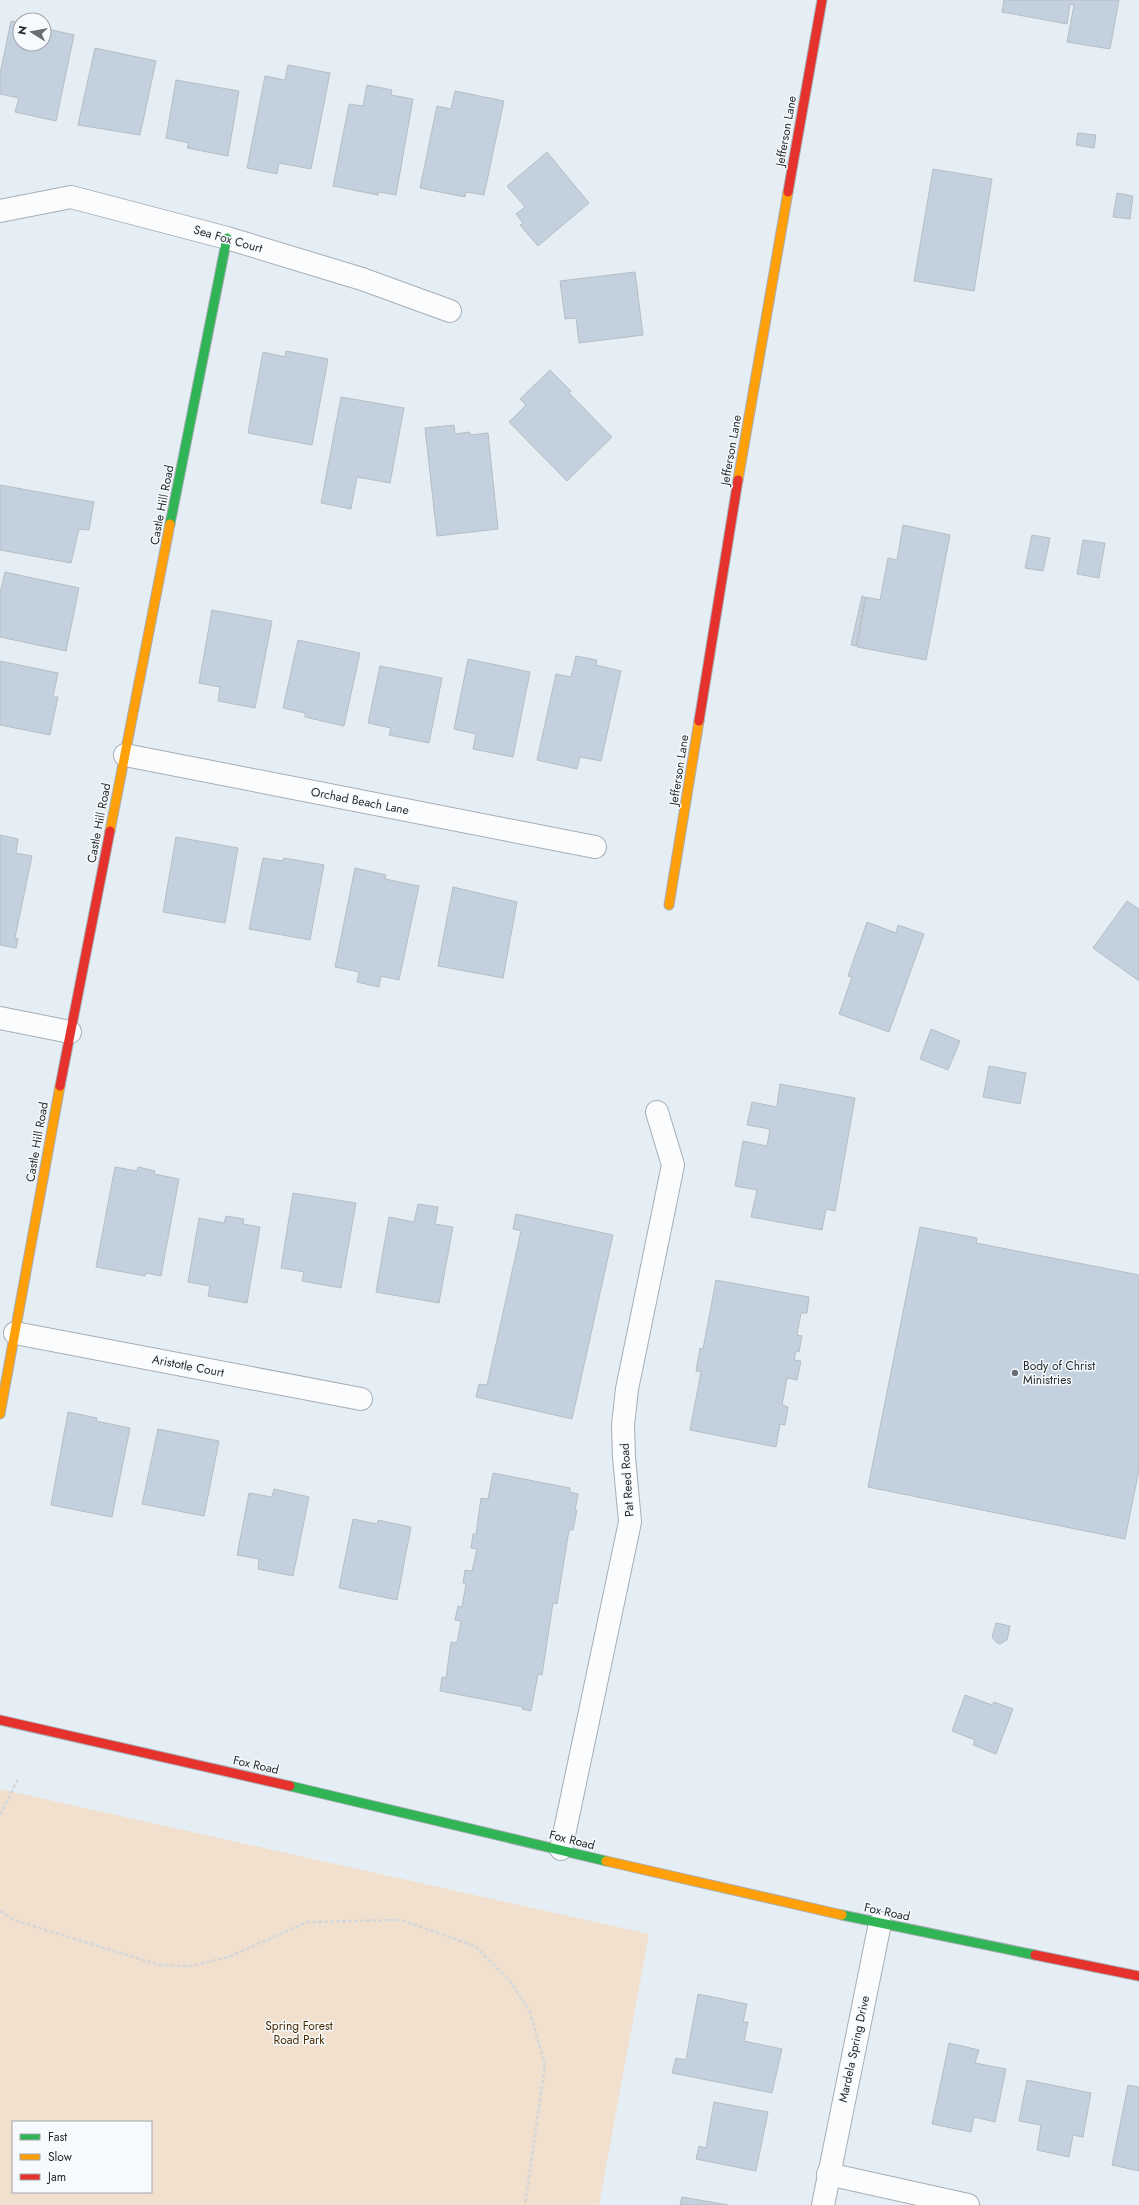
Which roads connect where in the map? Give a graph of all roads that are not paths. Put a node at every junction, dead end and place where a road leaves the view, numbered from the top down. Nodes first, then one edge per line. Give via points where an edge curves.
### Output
1 (822, 0) edge
2 (0, 211) edge
3 (227, 238) junction
4 (450, 311) dead end
5 (125, 755) junction
6 (594, 847) dead end
7 (669, 905) dead end
8 (0, 1018) edge
9 (70, 1032) junction
10 (657, 1112) dead end
11 (15, 1333) junction
12 (361, 1399) dead end
13 (0, 1414) edge
14 (0, 1720) edge
15 (561, 1849) junction
16 (880, 1923) junction
17 (1139, 1976) edge
18 (828, 2174) junction
19 (823, 2205) edge
20 (968, 2205) edge

1 - 7 street, Jefferson Lane via 732,512
2 - 3 street, Sea Fox Court via 71,197
3 - 4 street, Sea Fox Court via 362,279
3 - 5 street, Castle Hill Road
5 - 6 street, Orchad Beach Lane
5 - 9 street, Castle Hill Road
8 - 9 street
9 - 11 street, Castle Hill Road
10 - 15 street, Pat Reed Road via 674,1165 625,1411 624,1457 630,1522
11 - 12 street, Aristotle Court
11 - 13 street, Castle Hill Road
14 - 15 street, Fox Road via 323,1792
15 - 16 street, Fox Road via 698,1883
16 - 17 street, Fox Road
16 - 18 street, Mardela Spring Drive
18 - 19 street, Mardela Spring Drive
18 - 20 street

